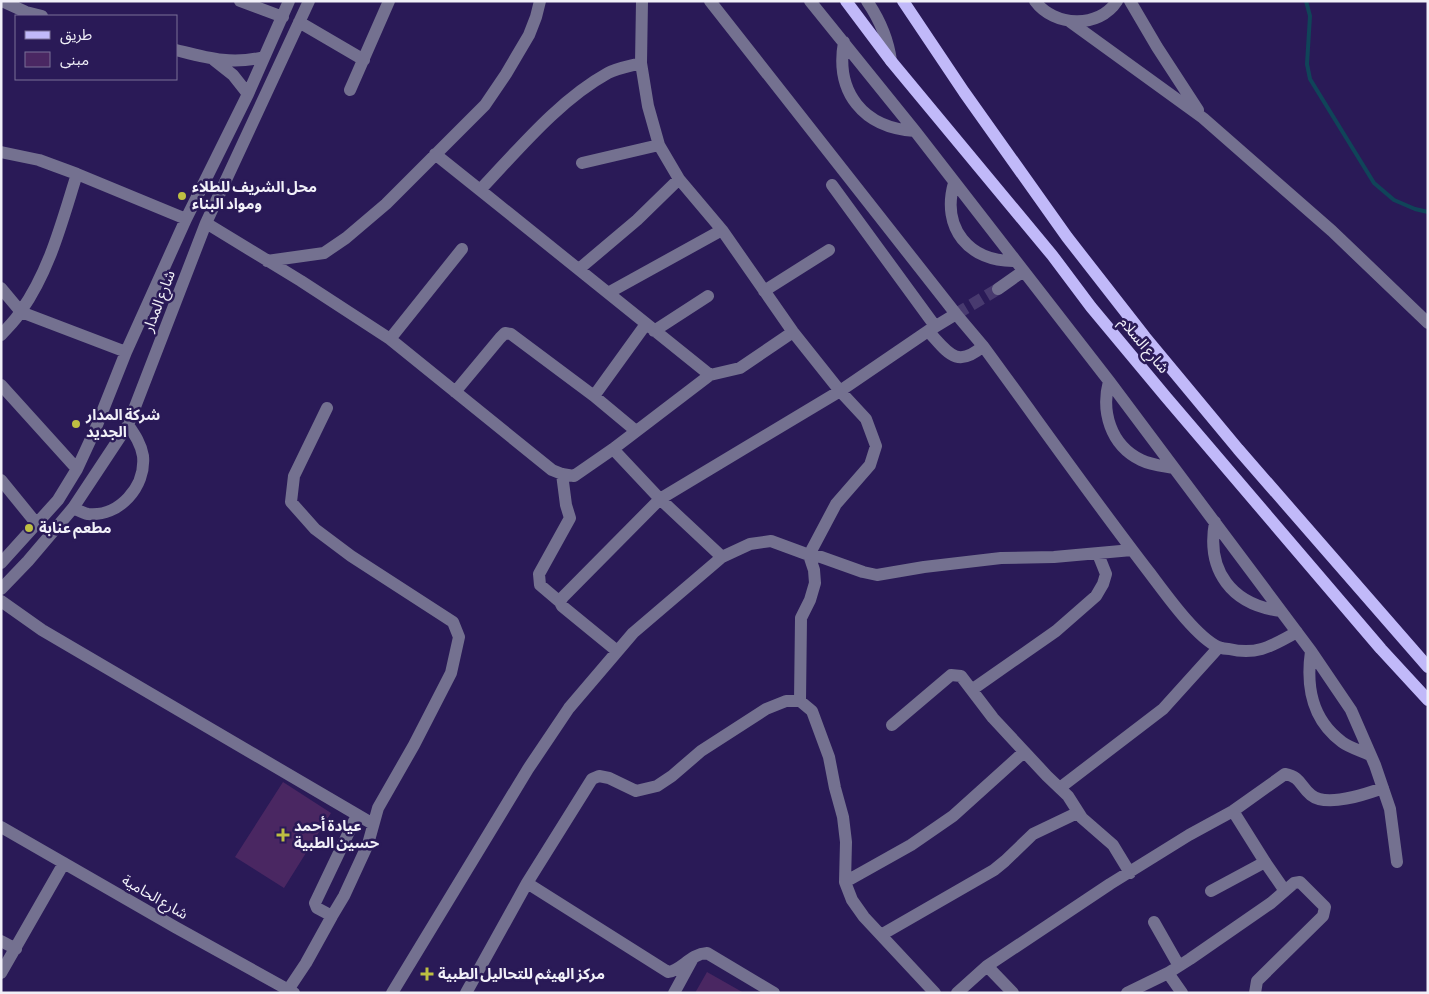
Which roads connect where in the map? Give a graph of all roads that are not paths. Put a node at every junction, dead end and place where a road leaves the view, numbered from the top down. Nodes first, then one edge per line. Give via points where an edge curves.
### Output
1 (2, 1) edge
2 (240, 1) edge
3 (289, 1) edge
4 (309, 1) edge
5 (389, 1) edge
6 (540, 1) edge
7 (642, 1) edge
8 (710, 1) edge
9 (810, 1) edge
10 (846, 1) edge
11 (867, 1) edge
12 (903, 1) edge
13 (1035, 1) edge
14 (1117, 1) edge
15 (1130, 1) edge
16 (38, 15) edge
17 (283, 16) junction
18 (299, 22) junction
19 (1070, 22) junction
20 (844, 42) junction
21 (178, 51) edge
22 (264, 57) junction
23 (214, 60) junction
24 (364, 60) junction
25 (891, 61) junction
26 (641, 63) junction
27 (350, 90) dead end
28 (248, 94) junction
29 (1203, 118) junction
30 (914, 130) junction
31 (659, 145) junction
32 (3, 154) edge
33 (435, 154) junction
34 (582, 163) dead end
35 (77, 174) junction
36 (679, 179) junction
37 (954, 184) junction
38 (832, 185) dead end
39 (480, 190) junction
40 (186, 219) junction
41 (206, 223) junction
42 (722, 230) junction
43 (462, 249) dead end
44 (829, 250) dead end
45 (267, 261) junction
46 (1014, 261) junction
47 (579, 269) junction
48 (1022, 272) junction
49 (1, 288) edge
50 (998, 289) tunnel mouth
51 (764, 291) junction
52 (608, 293) junction
53 (708, 296) dead end
54 (21, 312) junction
55 (956, 314) junction
56 (1428, 323) edge
57 (650, 328) junction
58 (931, 328) junction
59 (793, 332) junction
60 (1, 335) edge
61 (390, 339) junction
62 (983, 346) junction
63 (126, 352) junction
64 (710, 375) junction
65 (1108, 381) junction
66 (1, 385) edge
67 (840, 391) junction
68 (454, 392) junction
69 (594, 396) junction
70 (327, 408) dead end
71 (128, 425) junction
72 (636, 431) junction
73 (613, 449) junction
74 (1174, 468) junction
75 (77, 469) junction
76 (562, 474) junction
77 (1, 480) edge
78 (660, 499) junction
79 (73, 508) junction
80 (1215, 522) junction
81 (36, 523) junction
82 (1132, 550) junction
83 (1098, 554) junction
84 (809, 555) junction
85 (722, 557) junction
86 (1, 563) edge
87 (1, 589) edge
88 (1, 601) edge
89 (560, 602) junction
90 (1281, 611) junction
91 (1297, 632) junction
92 (1218, 647) junction
93 (617, 651) junction
94 (1311, 651) junction
95 (1428, 667) edge
96 (973, 689) junction
97 (1428, 700) edge
98 (800, 701) junction
99 (892, 725) dead end
100 (1024, 752) junction
101 (1370, 755) junction
102 (1061, 788) junction
103 (1383, 788) junction
104 (1233, 811) junction
105 (1077, 813) junction
106 (357, 815) junction
107 (373, 824) junction
108 (1, 827) edge
109 (1265, 862) junction
110 (1397, 862) dead end
111 (64, 863) junction
112 (1130, 873) junction
113 (845, 882) junction
114 (528, 884) junction
115 (1211, 891) dead end
116 (1285, 891) junction
117 (332, 916) junction
118 (1154, 922) dead end
119 (881, 935) junction
120 (1, 941) edge
121 (16, 949) junction
122 (693, 957) junction
123 (987, 966) junction
124 (1174, 969) junction
125 (1, 973) edge
126 (291, 992) edge
127 (392, 993) edge
128 (466, 993) edge
129 (674, 993) edge
130 (774, 993) edge
131 (935, 993) edge
132 (957, 993) edge
133 (1013, 993) edge
134 (1127, 993) edge
135 (1182, 993) edge
136 (1255, 993) edge

1 - 16 street
2 - 17 street
3 - 17 street, شارع المدار
4 - 18 street, شارع المدار
5 - 24 street
6 - 33 street via 529,35 496,91 468,124
7 - 26 street
8 - 55 street
9 - 20 street
10 - 25 main road, شارع السلام
11 - 25 street via 884,31
12 - 95 main road, شارع السلام via 1067,237 1145,337
13 - 19 street via 1047,13
14 - 19 street via 1102,15
15 - 29 street
17 - 22 street, شارع المدار
18 - 24 street
18 - 41 street, شارع المدار
19 - 29 street
20 - 30 street
20 - 30 street via 844,81 856,104 865,114 888,127
21 - 23 street
22 - 23 street
22 - 28 street, شارع المدار
23 - 28 street via 233,75
24 - 27 street
25 - 97 main road, شارع السلام via 1130,354
26 - 31 street
26 - 39 street via 609,72 586,88 527,140
28 - 40 street, شارع المدار
29 - 56 street via 1332,231
30 - 37 street
31 - 34 street
31 - 36 street
32 - 35 street via 39,160
33 - 39 street
33 - 45 street via 386,204 324,253
35 - 40 street
35 - 54 street via 41,277
36 - 42 street
36 - 47 street
37 - 46 street
37 - 46 street via 951,212 962,239 970,248 991,259
38 - 58 street
39 - 47 street
40 - 63 street, شارع المدار
41 - 45 street
41 - 71 street, شارع المدار
42 - 51 street
42 - 52 street
43 - 61 street
44 - 51 street
45 - 61 street
46 - 48 street
47 - 52 street
48 - 50 street
48 - 65 street
49 - 54 street
51 - 59 street
52 - 57 street
53 - 57 street
54 - 60 street
54 - 63 street
55 - 58 street
55 - 62 street
57 - 64 street
57 - 69 street
58 - 62 street via 951,355 963,358
58 - 67 street
59 - 64 street via 740,368
59 - 67 street
61 - 68 street
62 - 82 street
63 - 75 street, شارع المدار
64 - 72 street
65 - 74 street
65 - 74 street via 1105,394 1107,419 1119,442 1139,459
66 - 75 street
67 - 78 street
67 - 84 street via 866,419 876,446 870,465 836,504
68 - 69 street via 505,333 512,334
68 - 76 street via 552,470
69 - 72 street
70 - 107 street via 294,476 291,502 315,529 351,556 453,622 459,637 451,673 378,808
71 - 79 street, شارع المدار
71 - 79 street via 141,446 143,458 135,490 128,499 108,511 86,514
72 - 73 street
73 - 76 street via 574,476
73 - 78 street
74 - 80 street
75 - 81 street, شارع المدار via 58,500
76 - 89 street via 570,518 539,574 540,585
77 - 81 street
78 - 85 street
78 - 89 street
79 - 87 street, شارع المدار
80 - 90 street
80 - 90 street via 1212,536 1216,564 1230,588 1254,605
81 - 86 street, شارع المدار
82 - 83 street
82 - 92 street via 1178,610
83 - 84 street via 1001,558 924,566 885,575 863,572
83 - 96 street via 1106,574 1096,596 1056,631
84 - 85 street via 771,541 750,544
84 - 98 street via 815,583 801,618
85 - 93 street via 651,616
88 - 106 street via 42,630
89 - 93 street
90 - 91 street
91 - 92 street via 1264,649 1248,652
91 - 94 street
92 - 102 street via 1164,710
93 - 127 street via 569,708 538,754
94 - 101 street via 1351,710
94 - 101 street via 1308,671 1310,697 1324,725 1343,742
96 - 99 street via 961,676 951,675
96 - 100 street via 993,718
98 - 113 street via 812,711 829,757 843,817
98 - 114 street via 786,701 766,710 701,751 657,786 636,791 609,778 599,776 592,779
100 - 102 street
100 - 113 street via 953,816 911,845
101 - 103 street
102 - 105 street
103 - 104 street via 1357,797 1317,798 1310,795 1300,781 1285,774
103 - 110 street via 1390,809
104 - 109 street
104 - 112 street
105 - 112 street via 1113,845
105 - 119 street via 1033,834 994,870
106 - 107 street
106 - 117 street via 315,903 317,908
107 - 117 street via 368,844
108 - 111 street, شارع الحامية
109 - 115 street
109 - 116 street
111 - 121 street
111 - 126 street, شارع الحامية
112 - 123 street
113 - 119 street via 852,900
114 - 122 street via 668,972 674,972
114 - 128 street
116 - 124 street
116 - 136 street via 1300,882 1325,907 1323,916 1257,981
117 - 126 street
118 - 124 street
119 - 131 street
120 - 121 street
121 - 125 street
122 - 129 street
122 - 130 street via 707,953 714,956
123 - 132 street
123 - 133 street
124 - 134 street
124 - 135 street

